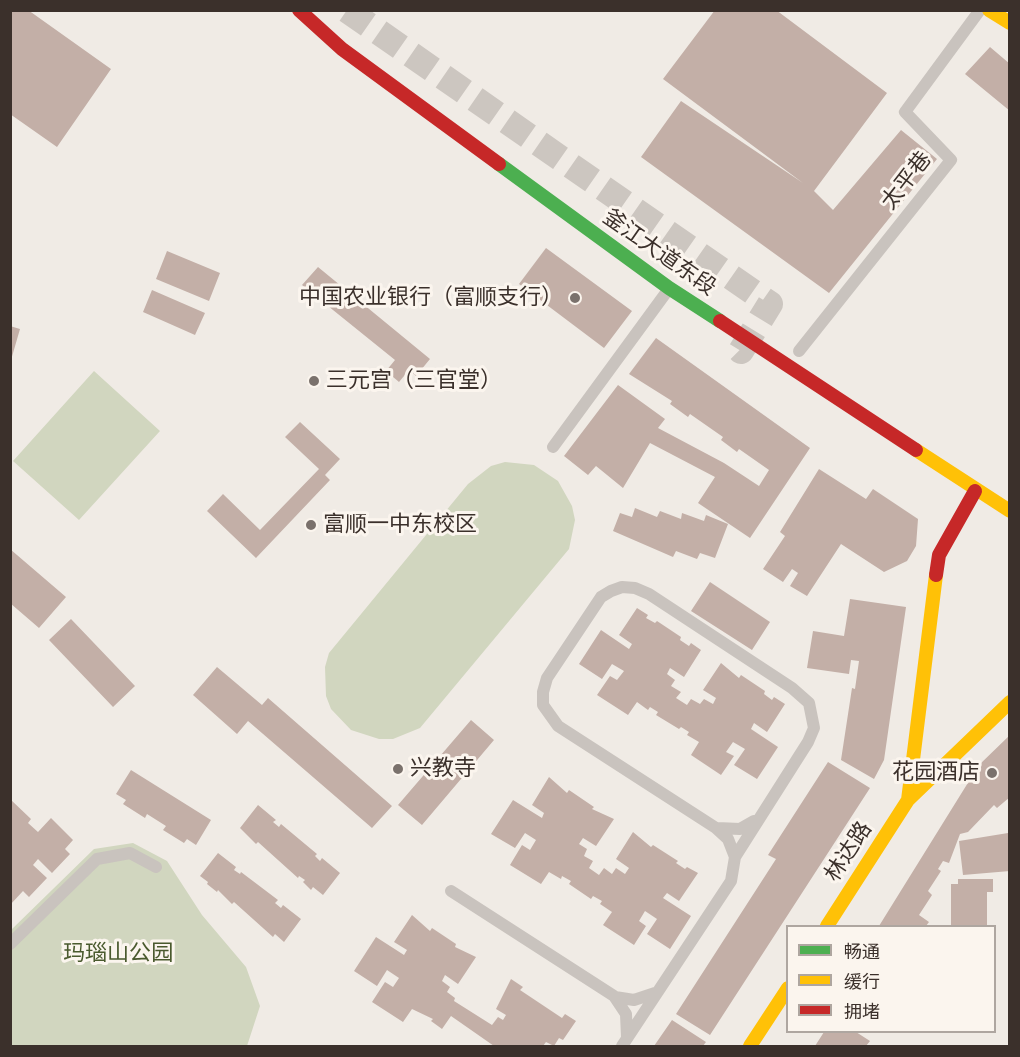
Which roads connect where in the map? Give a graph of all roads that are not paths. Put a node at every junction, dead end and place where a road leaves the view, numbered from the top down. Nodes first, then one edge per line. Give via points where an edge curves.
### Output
1 (299, 10) edge
2 (980, 10) edge
3 (989, 10) edge
4 (1010, 23) edge
5 (669, 288) junction
6 (799, 351) dead end
7 (554, 447) dead end
8 (975, 491) junction
9 (1010, 512) edge
10 (1010, 702) edge
11 (908, 800) junction
12 (758, 819) junction
13 (716, 828) junction
14 (735, 857) junction
15 (156, 867) dead end
16 (451, 891) dead end
17 (828, 925) edge
18 (10, 944) edge
19 (660, 988) junction
20 (786, 991) edge
21 (614, 996) junction
22 (624, 1045) edge
23 (750, 1047) edge

1 - 5 main road, 釜江大道东段 via 342,49
2 - 6 lane, 太平巷 via 905,112 951,160
3 - 4 main road
5 - 7 lane
5 - 8 main road, 釜江大道东段
8 - 9 main road, 釜江大道东段
8 - 11 main road via 939,555
10 - 11 main road
11 - 17 main road, 林达路
12 - 13 lane via 740,829
12 - 13 lane via 808,742 814,728 809,703 649,594 635,588 611,591 600,597 547,678 543,705 558,726
12 - 14 lane
13 - 14 lane via 728,839
14 - 19 lane via 731,881
15 - 18 lane via 130,853 97,859
16 - 21 lane
19 - 21 lane via 643,999
19 - 22 lane
20 - 23 main road
21 - 22 lane via 626,1014 628,1033

